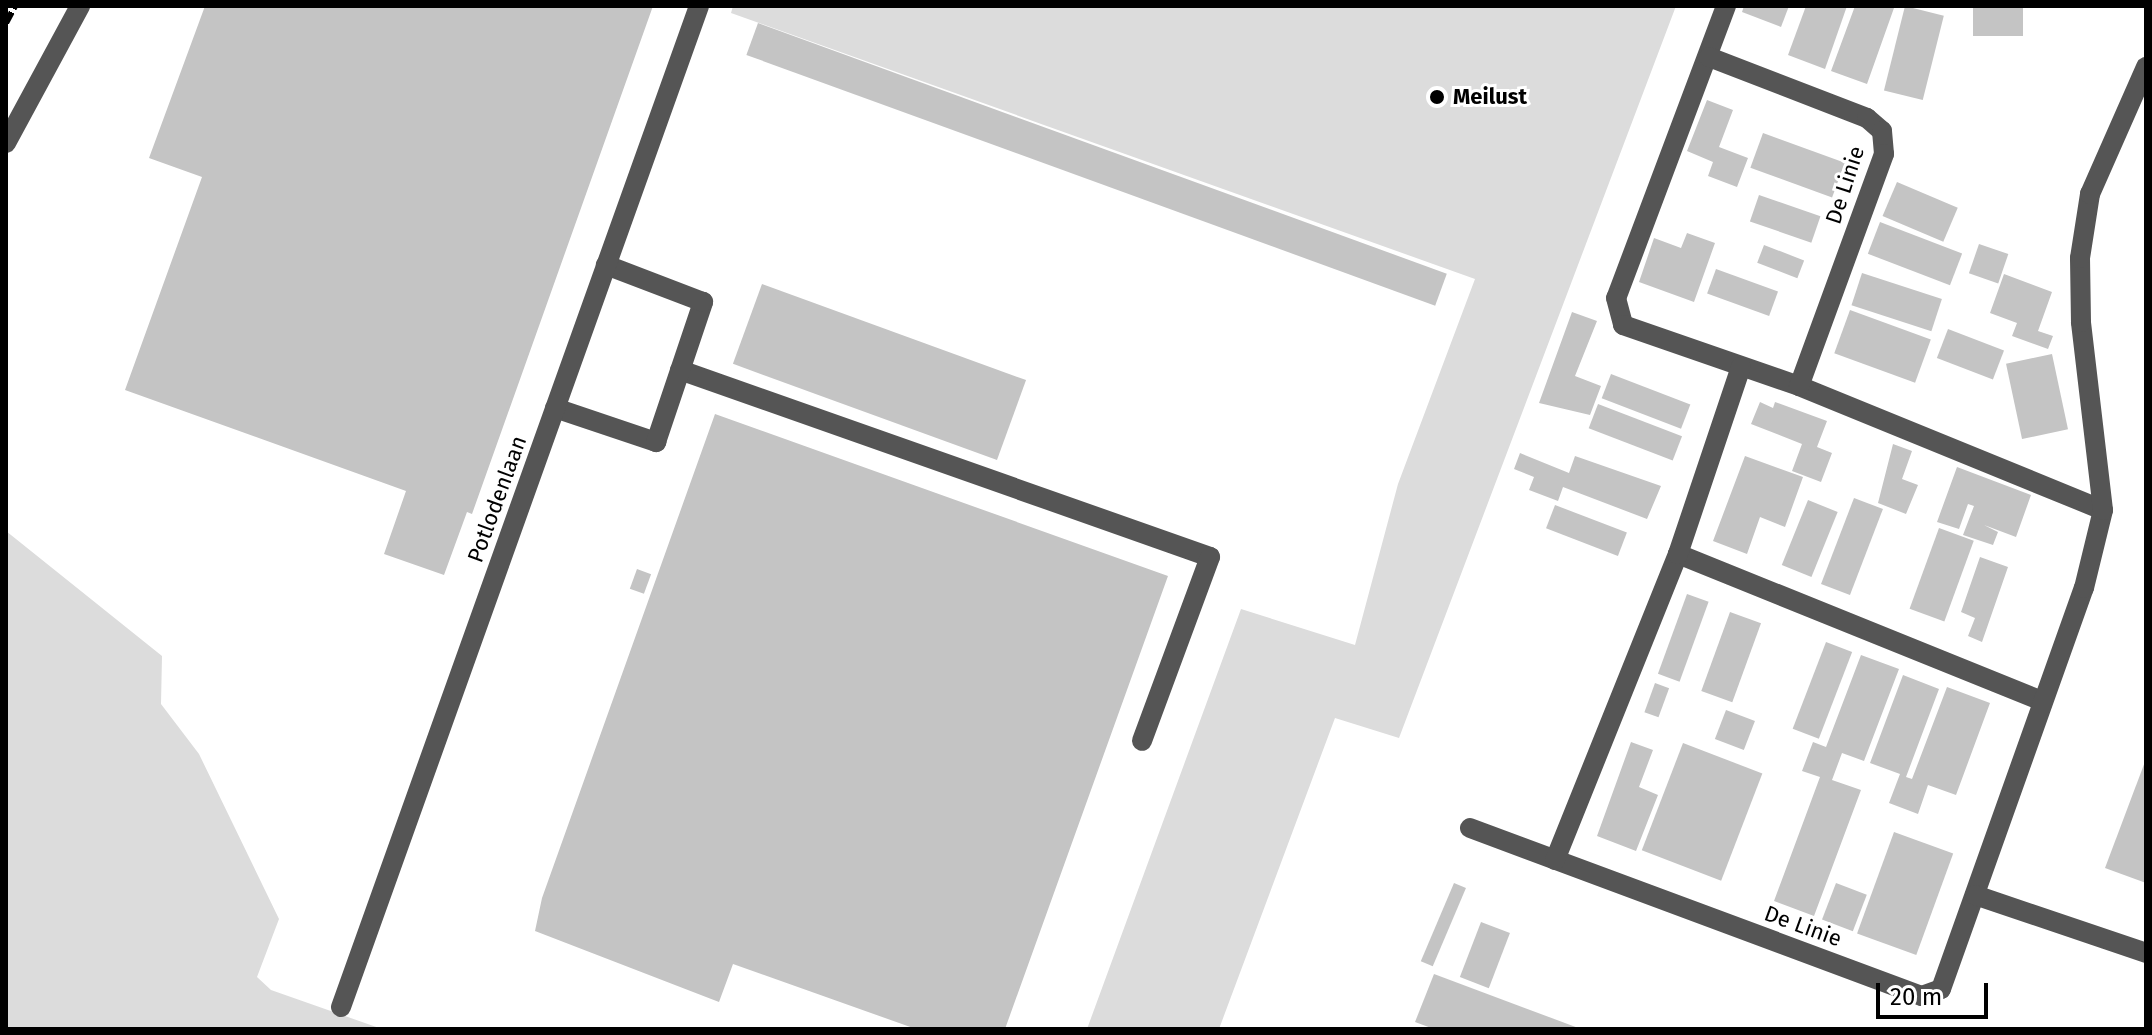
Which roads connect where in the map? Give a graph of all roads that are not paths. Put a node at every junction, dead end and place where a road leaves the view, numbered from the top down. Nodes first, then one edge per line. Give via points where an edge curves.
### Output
1 (80, 6) edge
2 (699, 6) edge
3 (1726, 6) edge
4 (1709, 57) junction
5 (2146, 67) edge
6 (6, 143) edge
7 (606, 265) junction
8 (1741, 367) junction
9 (680, 370) junction
10 (1799, 386) junction
11 (555, 408) junction
12 (2103, 510) junction
13 (1678, 554) junction
14 (2041, 701) junction
15 (1142, 741) dead end
16 (1470, 828) dead end
17 (1555, 860) junction
18 (1975, 895) junction
19 (2146, 953) edge
20 (341, 1007) dead end

1 - 6 street
2 - 7 street, Potlodenlaan
3 - 4 street
4 - 8 street via 1616,298 1623,325
4 - 10 street, De Linie via 1867,118 1882,131 1884,154
5 - 12 street, De Linie via 2090,194 2080,258 2081,322
7 - 9 street via 703,302
7 - 11 street, Potlodenlaan
8 - 10 street
8 - 13 street
9 - 11 street via 656,442
9 - 15 street via 1210,557
10 - 12 street
11 - 20 street, Potlodenlaan
12 - 14 street, De Linie via 2084,588
13 - 14 street
13 - 17 street
14 - 18 street, De Linie
16 - 17 street, De Linie
17 - 18 street, De Linie via 1922,996 1941,989
18 - 19 street

